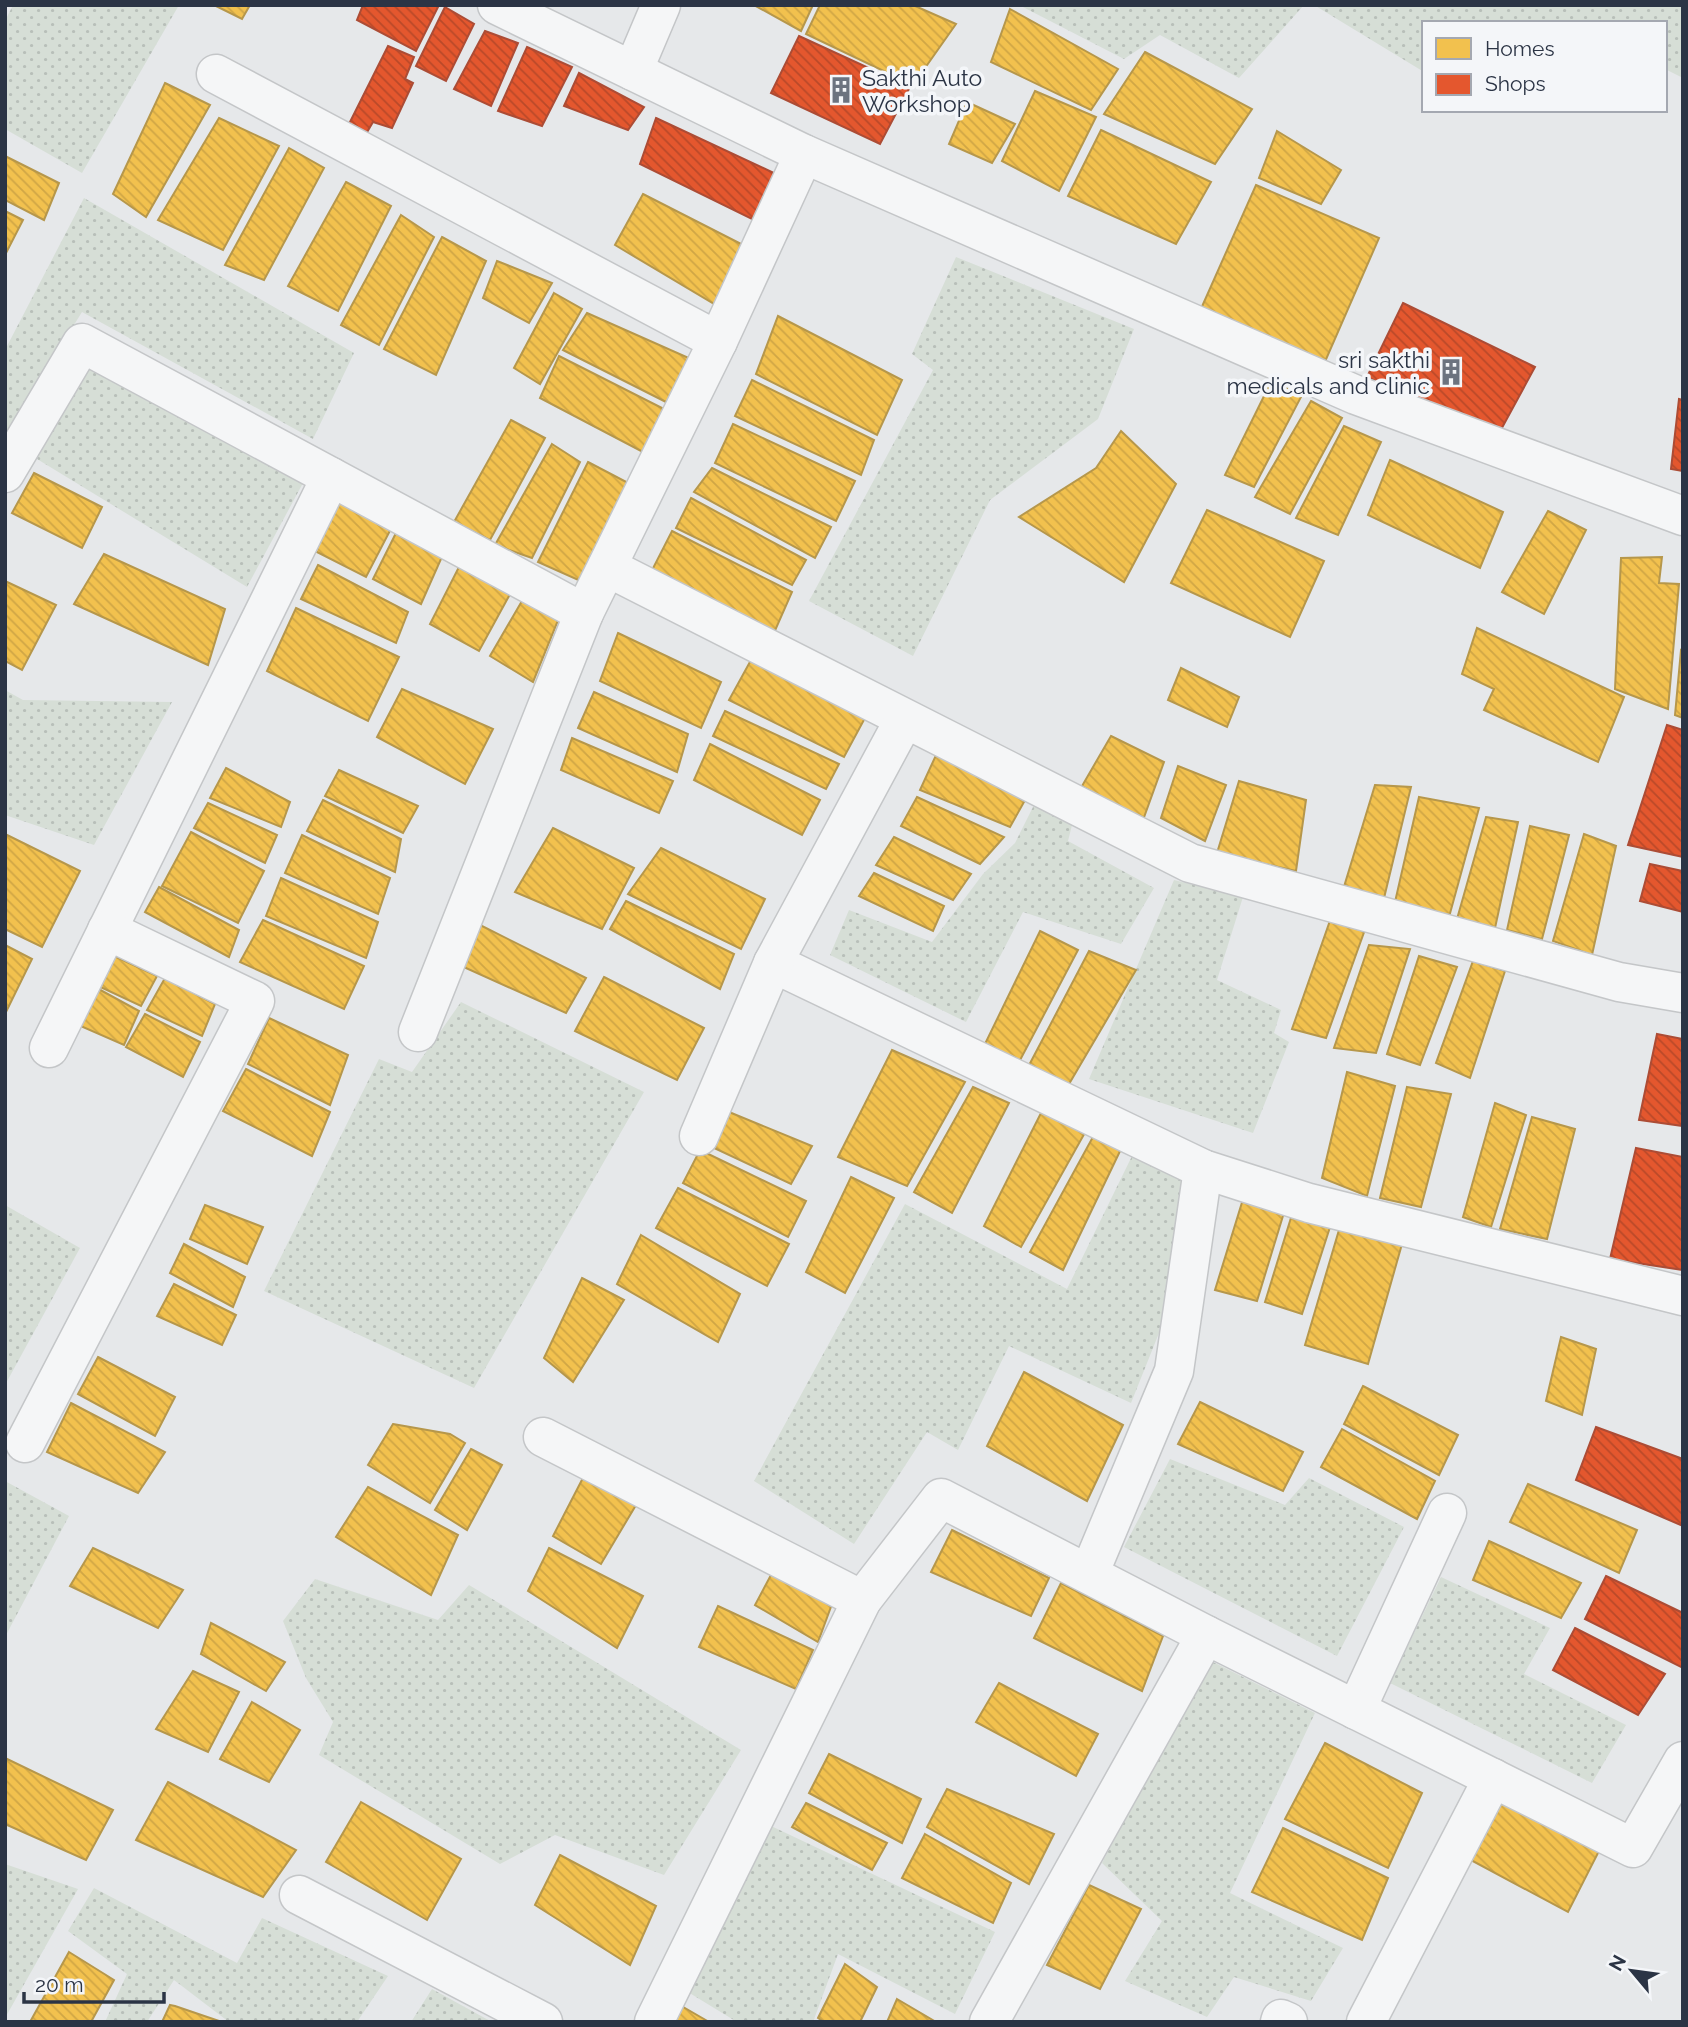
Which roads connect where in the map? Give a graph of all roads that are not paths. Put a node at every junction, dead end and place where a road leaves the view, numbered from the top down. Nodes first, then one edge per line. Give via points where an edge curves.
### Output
1 (497, 5) edge
2 (662, 5) edge
3 (632, 71) junction
4 (216, 74) dead end
5 (804, 154) junction
6 (718, 341) junction
7 (5, 473) edge
8 (331, 477) junction
9 (1683, 516) edge
10 (607, 567) junction
11 (584, 613) junction
12 (904, 720) junction
13 (107, 930) junction
14 (773, 963) junction
15 (1683, 993) edge
16 (418, 1032) dead end
17 (49, 1048) dead end
18 (699, 1136) dead end
19 (1203, 1170) junction
20 (1683, 1296) edge
21 (543, 1437) dead end
22 (25, 1443) dead end
23 (1447, 1513) dead end
24 (1088, 1574) junction
25 (862, 1600) junction
26 (1206, 1635) junction
27 (1356, 1710) junction
28 (1683, 1761) edge
29 (1493, 1778) junction
30 (299, 1895) dead end
31 (543, 2022) edge
32 (654, 2022) edge
33 (989, 2022) edge
34 (1280, 2022) edge
35 (1288, 2022) edge
36 (1366, 2022) edge

1 - 3 street
2 - 3 street
3 - 5 street
4 - 6 street
5 - 6 street
5 - 9 street via 1356,395
6 - 10 street
7 - 8 street via 82,343
8 - 11 street
8 - 13 street
10 - 11 street
10 - 12 street
11 - 16 street
12 - 14 street
12 - 15 street via 1191,863 1619,982
13 - 17 street
13 - 22 street via 255,1001
14 - 18 street
14 - 19 street
19 - 20 street via 1309,1203
19 - 24 street via 1174,1371
21 - 25 street
23 - 27 street
24 - 25 street via 941,1498
24 - 26 street
25 - 32 street
26 - 27 street
26 - 33 street
27 - 29 street
28 - 29 street via 1633,1848
29 - 36 street
30 - 31 street
34 - 35 street

